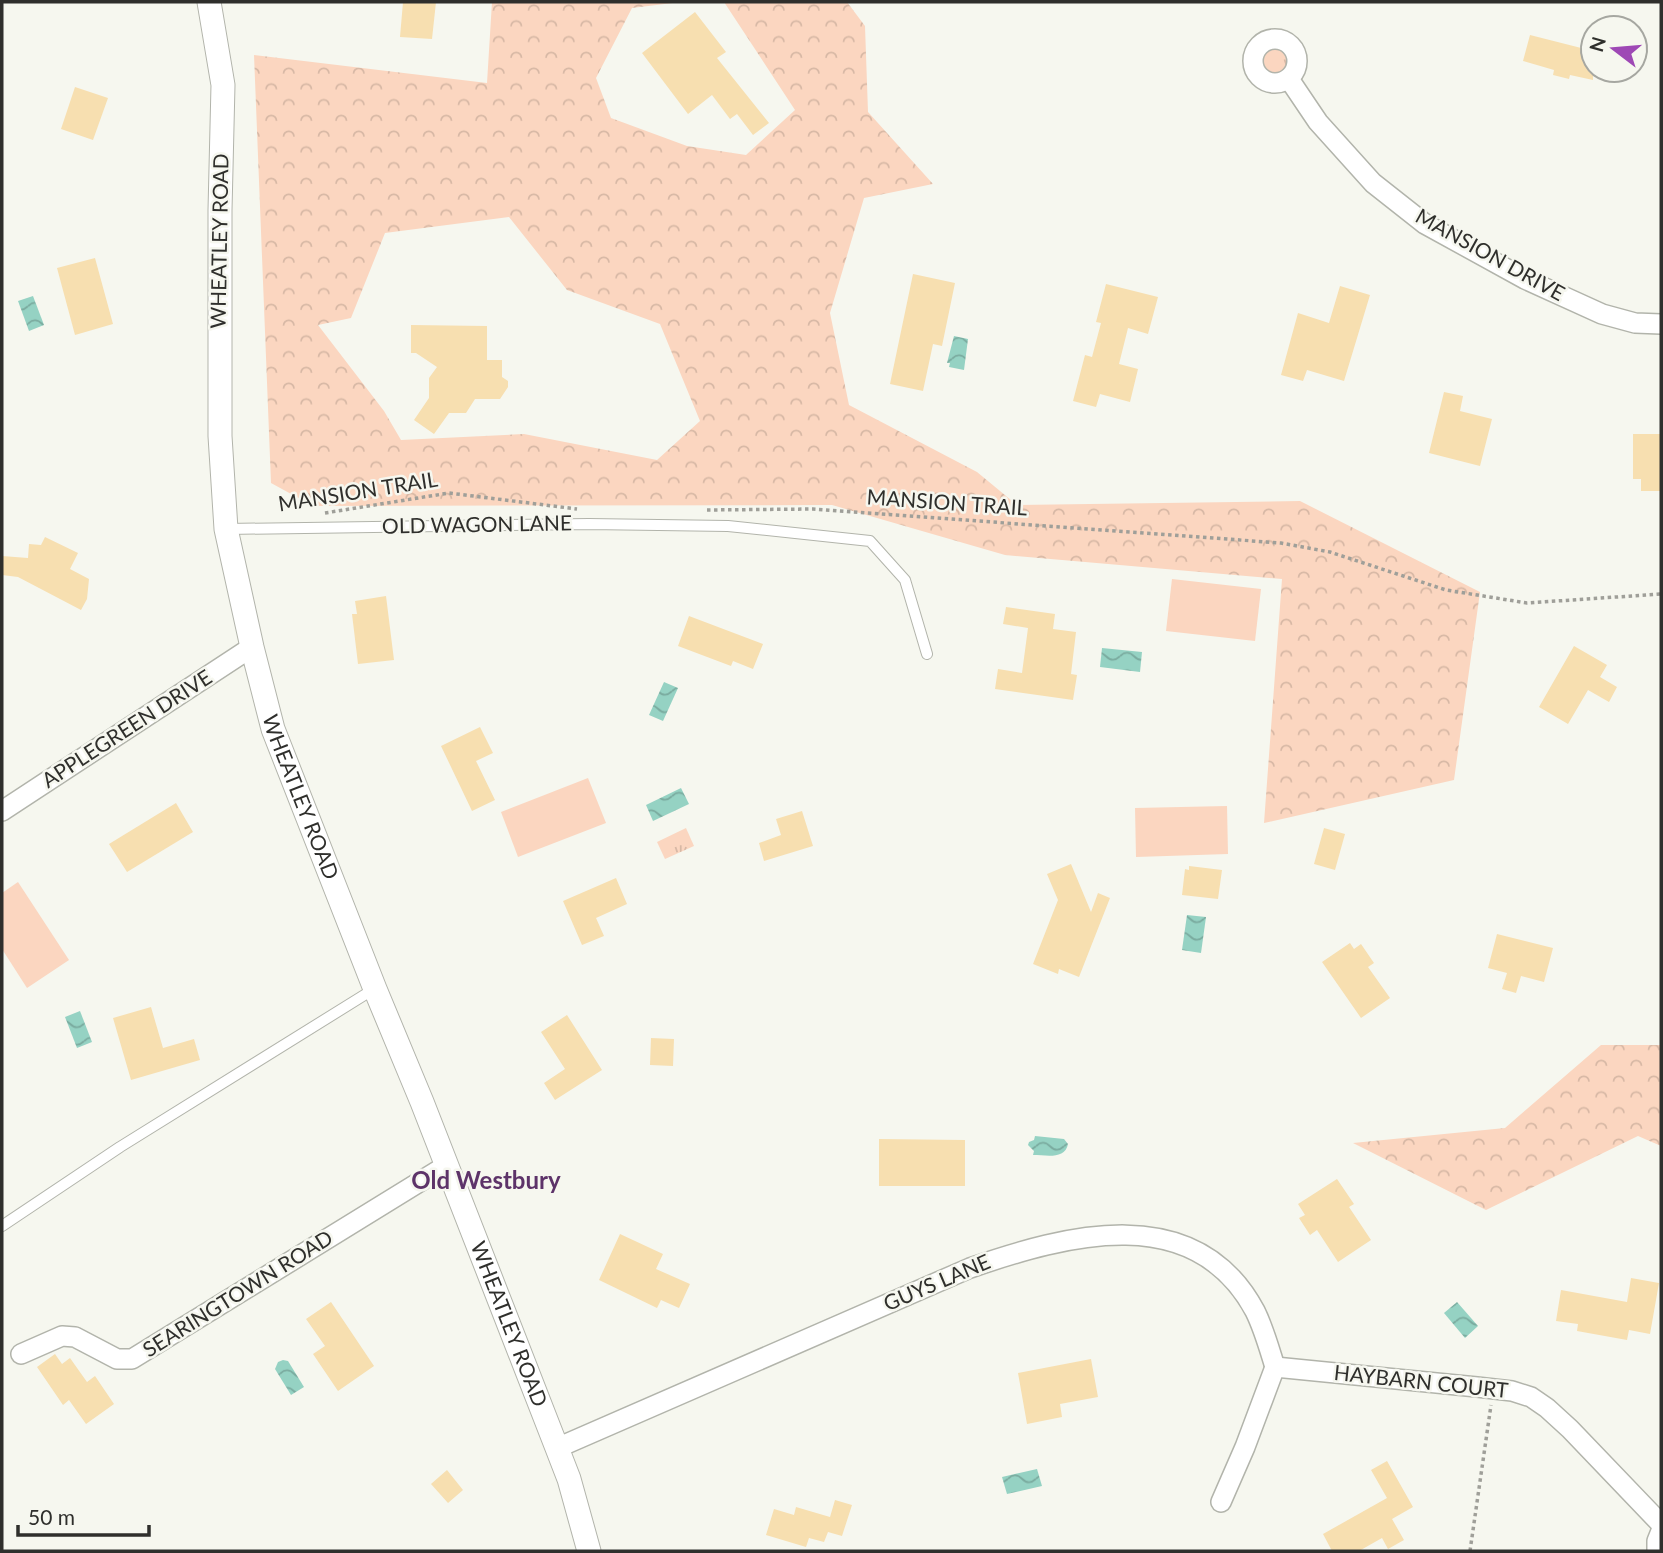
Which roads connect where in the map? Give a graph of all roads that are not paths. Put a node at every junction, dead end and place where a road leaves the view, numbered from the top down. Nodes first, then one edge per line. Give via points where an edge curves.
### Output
1 (209, 2) edge
2 (1289, 79) dead end
3 (1661, 324) edge
4 (226, 529) junction
5 (252, 647) junction
6 (927, 654) dead end
7 (2, 811) edge
8 (375, 989) junction
9 (447, 1165) junction
10 (2, 1226) edge
11 (21, 1354) dead end
12 (1275, 1367) junction
13 (557, 1448) junction
14 (1221, 1502) dead end
15 (1661, 1524) edge
16 (1661, 1531) edge
17 (589, 1551) edge
18 (1657, 1551) edge

1 - 4 street, WHEATLEY ROAD via 223,85 220,422
2 - 3 street, MANSION DRIVE via 1318,122 1373,183 1425,224 1525,279 1602,314
4 - 5 street, WHEATLEY ROAD
4 - 6 lane, OLD WAGON LANE via 589,524 728,527 870,541 905,580
5 - 7 street, APPLEGREEN DRIVE
5 - 8 street, WHEATLEY ROAD via 273,729
8 - 9 street, WHEATLEY ROAD
8 - 10 lane
9 - 11 street, SEARINGTOWN ROAD via 132,1359 117,1359 75,1337 62,1336
9 - 13 street, WHEATLEY ROAD
12 - 13 street, GUYS LANE via 1254,1309 1209,1259 1165,1239 1093,1235 1029,1247 970,1268
12 - 14 street
12 - 15 street, HAYBARN COURT via 1493,1389 1531,1397
13 - 17 street, WHEATLEY ROAD
16 - 18 street

